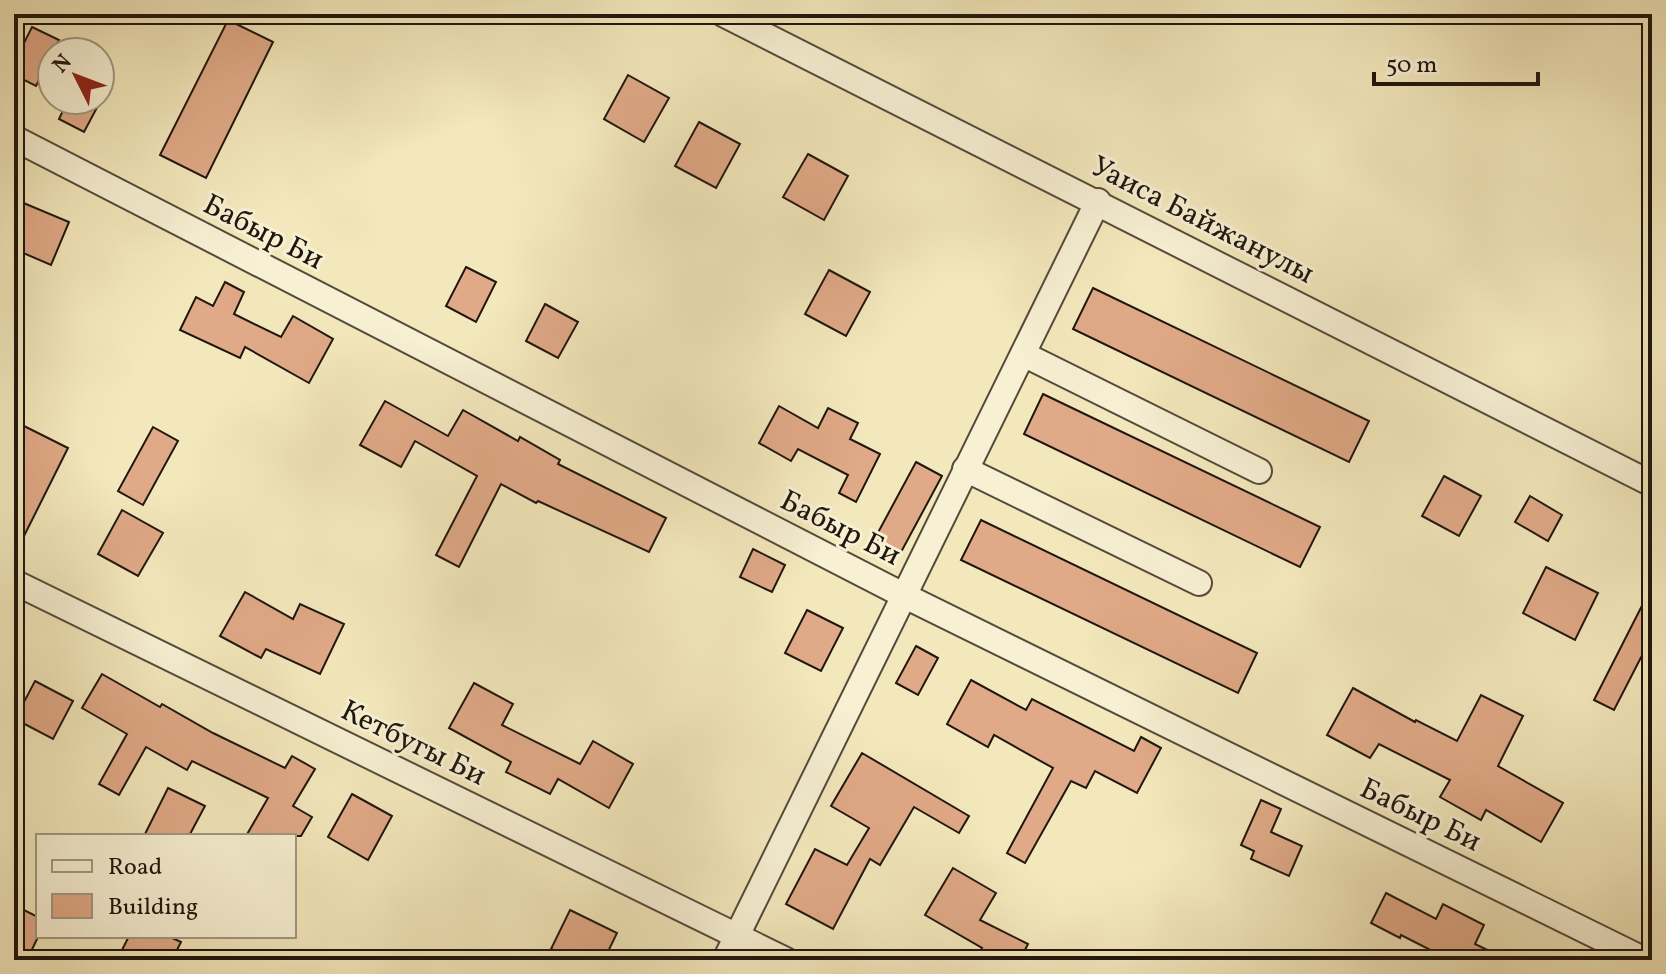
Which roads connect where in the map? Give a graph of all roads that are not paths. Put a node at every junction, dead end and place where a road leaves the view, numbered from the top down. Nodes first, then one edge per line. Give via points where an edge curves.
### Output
1 (723, 14) edge
2 (14, 138) edge
3 (1098, 201) junction
4 (1023, 354) junction
5 (965, 469) junction
6 (1259, 471) dead end
7 (1652, 484) edge
8 (14, 582) edge
9 (1199, 583) dead end
10 (903, 595) junction
11 (737, 935) junction
12 (725, 960) edge
13 (786, 960) edge
14 (1645, 960) edge

1 - 3 street, Уаиса Байжанулы
2 - 10 street, Бабыр Би
3 - 4 street
3 - 7 street, Уаиса Байжанулы
4 - 5 street
4 - 6 street
5 - 9 street
5 - 10 street
8 - 11 street, Кетбугы Би
10 - 11 street
10 - 14 street, Бабыр Би
11 - 12 street
11 - 13 street, Кетбугы Би

